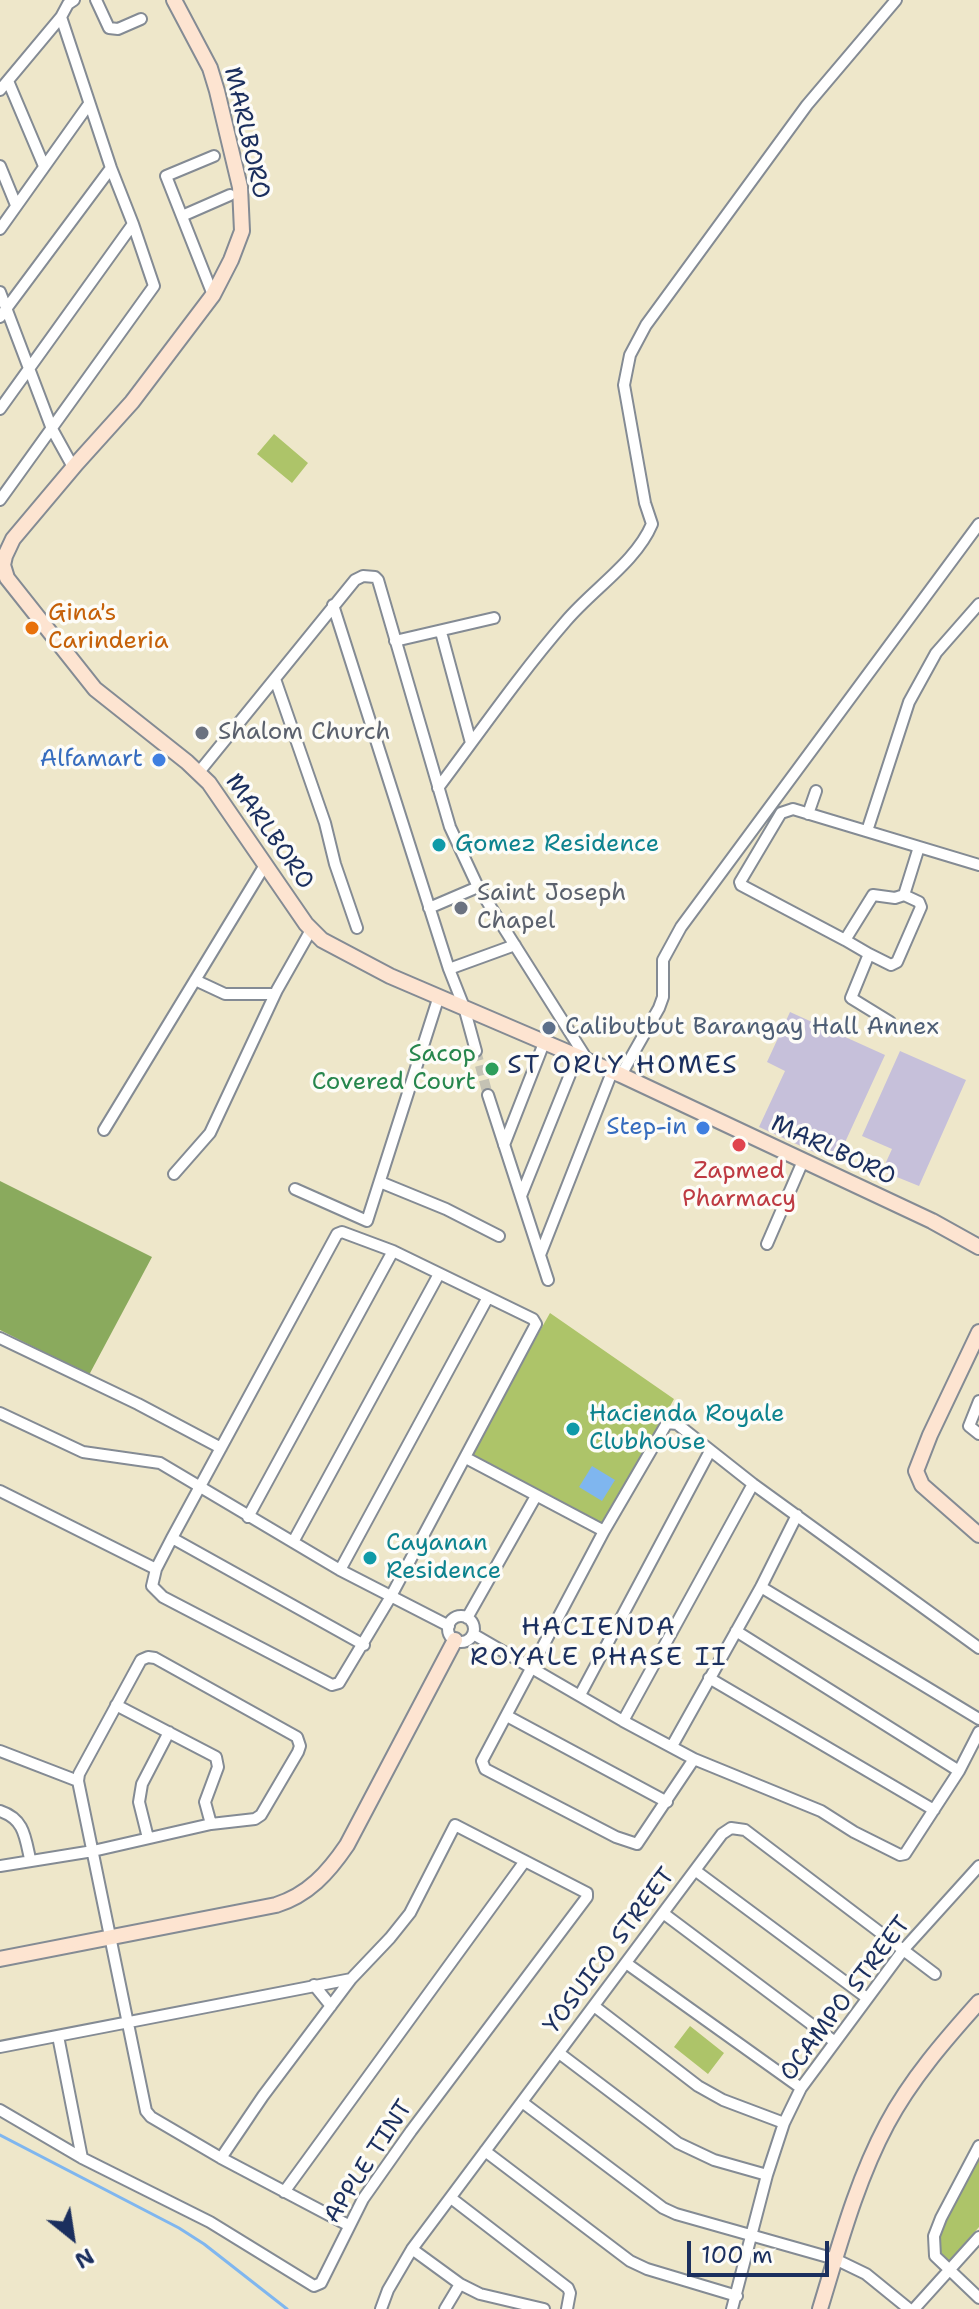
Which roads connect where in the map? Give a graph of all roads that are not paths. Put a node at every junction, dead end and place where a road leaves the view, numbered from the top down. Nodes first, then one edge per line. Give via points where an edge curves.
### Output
1 (74, 0) edge
2 (96, 0) edge
3 (174, 0) edge
4 (896, 0) edge
5 (61, 17) junction
6 (141, 19) dead end
7 (4, 86) edge
8 (89, 104) junction
9 (214, 156) dead end
10 (0, 166) edge
11 (44, 166) junction
12 (111, 168) junction
13 (230, 195) dead end
14 (16, 205) junction
15 (182, 216) junction
16 (133, 224) junction
17 (0, 229) edge
18 (0, 292) edge
19 (213, 295) junction
20 (3, 312) edge
21 (29, 368) junction
22 (0, 409) edge
23 (52, 429) junction
24 (73, 467) junction
25 (0, 500) edge
26 (979, 524) edge
27 (2, 566) edge
28 (979, 604) edge
29 (333, 605) junction
30 (494, 618) dead end
31 (441, 632) junction
32 (395, 641) junction
33 (275, 679) junction
34 (471, 743) junction
35 (199, 772) junction
36 (438, 788) junction
37 (816, 791) dead end
38 (808, 814) junction
39 (867, 831) junction
40 (919, 847) junction
41 (265, 865) junction
42 (979, 865) edge
43 (478, 887) junction
44 (904, 895) junction
45 (429, 908) junction
46 (357, 928) dead end
47 (311, 930) junction
48 (845, 940) junction
49 (515, 945) junction
50 (869, 954) junction
51 (449, 969) junction
52 (195, 980) junction
53 (275, 994) junction
54 (439, 996) junction
55 (464, 1007) junction
56 (890, 1022) dead end
57 (544, 1043) junction
58 (476, 1051) tunnel mouth
59 (583, 1059) junction
60 (616, 1073) junction
61 (488, 1095) tunnel mouth
62 (104, 1130) dead end
63 (503, 1147) junction
64 (803, 1161) junction
65 (174, 1174) dead end
66 (380, 1182) junction
67 (295, 1189) dead end
68 (521, 1196) junction
69 (499, 1236) dead end
70 (767, 1244) dead end
71 (979, 1247) edge
72 (393, 1251) junction
73 (540, 1255) junction
74 (439, 1274) junction
75 (548, 1280) dead end
76 (487, 1299) junction
77 (979, 1332) edge
78 (0, 1338) edge
79 (979, 1401) edge
80 (0, 1413) edge
81 (979, 1434) edge
82 (221, 1448) junction
83 (710, 1451) junction
84 (466, 1458) junction
85 (753, 1484) junction
86 (200, 1485) junction
87 (0, 1491) edge
88 (536, 1496) junction
89 (797, 1515) junction
90 (248, 1517) junction
91 (604, 1531) junction
92 (979, 1535) edge
93 (172, 1538) junction
94 (293, 1542) junction
95 (156, 1569) junction
96 (340, 1570) junction
97 (761, 1587) junction
98 (390, 1598) junction
99 (467, 1618) junction
100 (449, 1626) junction
101 (736, 1631) junction
102 (473, 1634) junction
103 (455, 1640) junction
104 (364, 1645) junction
105 (979, 1648) edge
106 (531, 1669) junction
107 (709, 1678) junction
108 (580, 1695) junction
109 (116, 1705) junction
110 (507, 1716) junction
111 (979, 1719) edge
112 (623, 1721) junction
113 (169, 1732) junction
114 (979, 1732) edge
115 (672, 1746) junction
116 (0, 1751) edge
117 (694, 1759) junction
118 (959, 1771) junction
119 (78, 1781) junction
120 (667, 1802) junction
121 (934, 1810) junction
122 (0, 1811) edge
123 (211, 1824) junction
124 (148, 1838) junction
125 (93, 1851) junction
126 (30, 1859) junction
127 (525, 1861) junction
128 (0, 1866) edge
129 (979, 1866) edge
130 (696, 1871) junction
131 (663, 1913) junction
132 (109, 1938) junction
133 (904, 1949) junction
134 (0, 1959) edge
135 (626, 1963) junction
136 (935, 1974) dead end
137 (351, 1979) junction
138 (314, 1985) junction
139 (867, 1998) junction
140 (979, 2002) edge
141 (331, 2006) junction
142 (594, 2006) junction
143 (126, 2024) junction
144 (58, 2036) junction
145 (835, 2042) junction
146 (0, 2047) edge
147 (559, 2053) junction
148 (801, 2088) junction
149 (522, 2102) junction
150 (0, 2110) edge
151 (784, 2123) junction
152 (979, 2146) edge
153 (485, 2151) junction
154 (82, 2158) junction
155 (221, 2158) junction
156 (767, 2175) junction
157 (284, 2192) junction
158 (451, 2198) junction
159 (348, 2225) junction
160 (751, 2234) junction
161 (979, 2237) edge
162 (412, 2249) junction
163 (835, 2259) junction
164 (949, 2270) junction
165 (460, 2284) junction
166 (737, 2296) junction
167 (979, 2298) edge
168 (381, 2309) edge
169 (445, 2309) edge
170 (544, 2309) edge
171 (567, 2309) edge
172 (732, 2309) edge
173 (820, 2309) edge
174 (911, 2309) edge

1 - 5 street
2 - 6 street via 109,28
3 - 19 street, MARLBORO via 210,68 242,199 242,231
4 - 34 street via 807,105 646,325 630,355 624,385 652,524 627,559 568,618
5 - 7 street
5 - 8 street
7 - 11 street
8 - 11 street
8 - 12 street
9 - 15 street via 166,176
10 - 14 street
11 - 14 street
12 - 16 street
12 - 20 street
13 - 15 street
14 - 17 street
15 - 19 street
16 - 21 street
16 - 23 street via 154,286
18 - 20 street
19 - 24 street, MARLBORO via 132,402
20 - 21 street
21 - 22 street
21 - 23 street
23 - 24 street
23 - 25 street
24 - 27 street, MARLBORO via 13,539
26 - 60 street via 681,927 663,960 659,1008
27 - 35 street, MARLBORO via 95,689
28 - 39 street via 936,653 909,702
29 - 32 street via 355,580 375,577
29 - 33 street
29 - 45 street
30 - 31 street
31 - 32 street
31 - 34 street
32 - 36 street
33 - 35 street
33 - 46 street
34 - 36 street
35 - 41 street, MARLBORO
36 - 43 street
37 - 38 street
38 - 39 street
38 - 48 street via 793,809 781,813 740,882
39 - 40 street
40 - 42 street
40 - 44 street
41 - 47 street, MARLBORO
41 - 52 street
43 - 45 street
43 - 49 street
44 - 48 street via 873,895
44 - 50 street via 921,907 897,962 891,965
45 - 51 street
47 - 53 street
47 - 54 street, MARLBORO via 390,976
48 - 50 street
49 - 51 street
49 - 59 street
50 - 56 street via 851,998
51 - 55 street
52 - 53 street via 225,994
52 - 62 street
53 - 65 street via 210,1133
54 - 55 street, MARLBORO
54 - 66 street
55 - 57 street, MARLBORO
55 - 58 street
57 - 59 street, MARLBORO
57 - 63 street
59 - 60 street, MARLBORO
59 - 68 street
60 - 64 street, MARLBORO
60 - 73 street
61 - 63 street
63 - 68 street
64 - 70 street
64 - 71 street, MARLBORO
66 - 67 street via 367,1221
66 - 69 street
68 - 73 street
72 - 74 street
72 - 82 street via 346,1232 337,1234
72 - 90 street
73 - 75 street
74 - 76 street
74 - 94 street
76 - 84 street via 536,1324
76 - 96 street
77 - 92 street via 916,1471 922,1485
78 - 82 street
79 - 81 street via 969,1426
80 - 86 street via 83,1452 160,1463
82 - 86 street
83 - 85 street
83 - 91 street via 677,1424 667,1423
83 - 108 street
84 - 88 street
84 - 98 street
85 - 89 street
85 - 112 street
86 - 90 street
86 - 93 street
87 - 95 street
88 - 91 street
88 - 99 street
89 - 97 street
89 - 105 street
90 - 94 street
91 - 106 street
93 - 95 street
93 - 104 street
94 - 96 street
95 - 104 street via 152,1586 163,1597 325,1683 339,1683
96 - 98 street
97 - 101 street
97 - 111 street
98 - 100 street
98 - 104 street
99 - 100 street via 456,1617
99 - 102 street
100 - 103 street
101 - 107 street
101 - 118 street
102 - 103 street via 465,1641
102 - 106 street
103 - 132 street via 347,1845 315,1884 276,1905
106 - 108 street
106 - 110 street
107 - 115 street
107 - 121 street
108 - 112 street
109 - 113 street
109 - 119 street
109 - 123 street via 141,1660 155,1658 297,1737 298,1752 261,1815
110 - 120 street
110 - 120 street via 482,1761 485,1769 637,1844
112 - 115 street
113 - 123 street via 219,1761 205,1802
113 - 124 street via 142,1784 139,1802
114 - 118 street
115 - 117 street
116 - 119 street
117 - 120 street
117 - 121 street via 821,1811 900,1855
118 - 121 street
119 - 125 street
122 - 126 street via 20,1822
123 - 124 street
124 - 125 street
125 - 126 street
125 - 132 street
126 - 128 street
127 - 137 street via 454,1826 410,1913
127 - 157 street
127 - 159 street, APPLE TINT via 587,1897 411,2131
129 - 133 street, OCAMPO STREET
130 - 131 street, YOSUICO STREET
130 - 133 street, YOSUICO STREET via 722,1834 731,1828 745,1830
130 - 139 street
131 - 135 street, YOSUICO STREET
131 - 145 street
132 - 134 street
132 - 143 street
133 - 136 street, YOSUICO STREET
133 - 139 street, OCAMPO STREET
135 - 142 street, YOSUICO STREET
135 - 148 street
137 - 138 street
137 - 141 street
138 - 141 street
138 - 143 street
139 - 145 street, OCAMPO STREET
140 - 163 street via 920,2073 886,2126
141 - 155 street
142 - 147 street, YOSUICO STREET
142 - 151 street via 698,2086
143 - 144 street
143 - 155 street via 146,2111
144 - 146 street
144 - 154 street
145 - 148 street, OCAMPO STREET
147 - 149 street, YOSUICO STREET
147 - 156 street via 678,2143
148 - 151 street, OCAMPO STREET
149 - 153 street, YOSUICO STREET
149 - 160 street via 663,2208
150 - 154 street, APPLE TINT
151 - 156 street, OCAMPO STREET
152 - 164 street via 934,2236 935,2256
153 - 158 street, YOSUICO STREET
153 - 166 street via 630,2261
154 - 159 street, APPLE TINT via 184,2208 314,2286 325,2276
155 - 157 street
156 - 160 street, OCAMPO STREET
157 - 159 street
158 - 162 street, YOSUICO STREET
158 - 171 street via 568,2288
160 - 163 street
160 - 166 street, OCAMPO STREET
161 - 164 street
162 - 165 street
162 - 168 street, YOSUICO STREET
163 - 173 street
163 - 174 street via 866,2274
164 - 167 street
164 - 174 street
165 - 169 street
165 - 170 street
166 - 172 street, OCAMPO STREET

